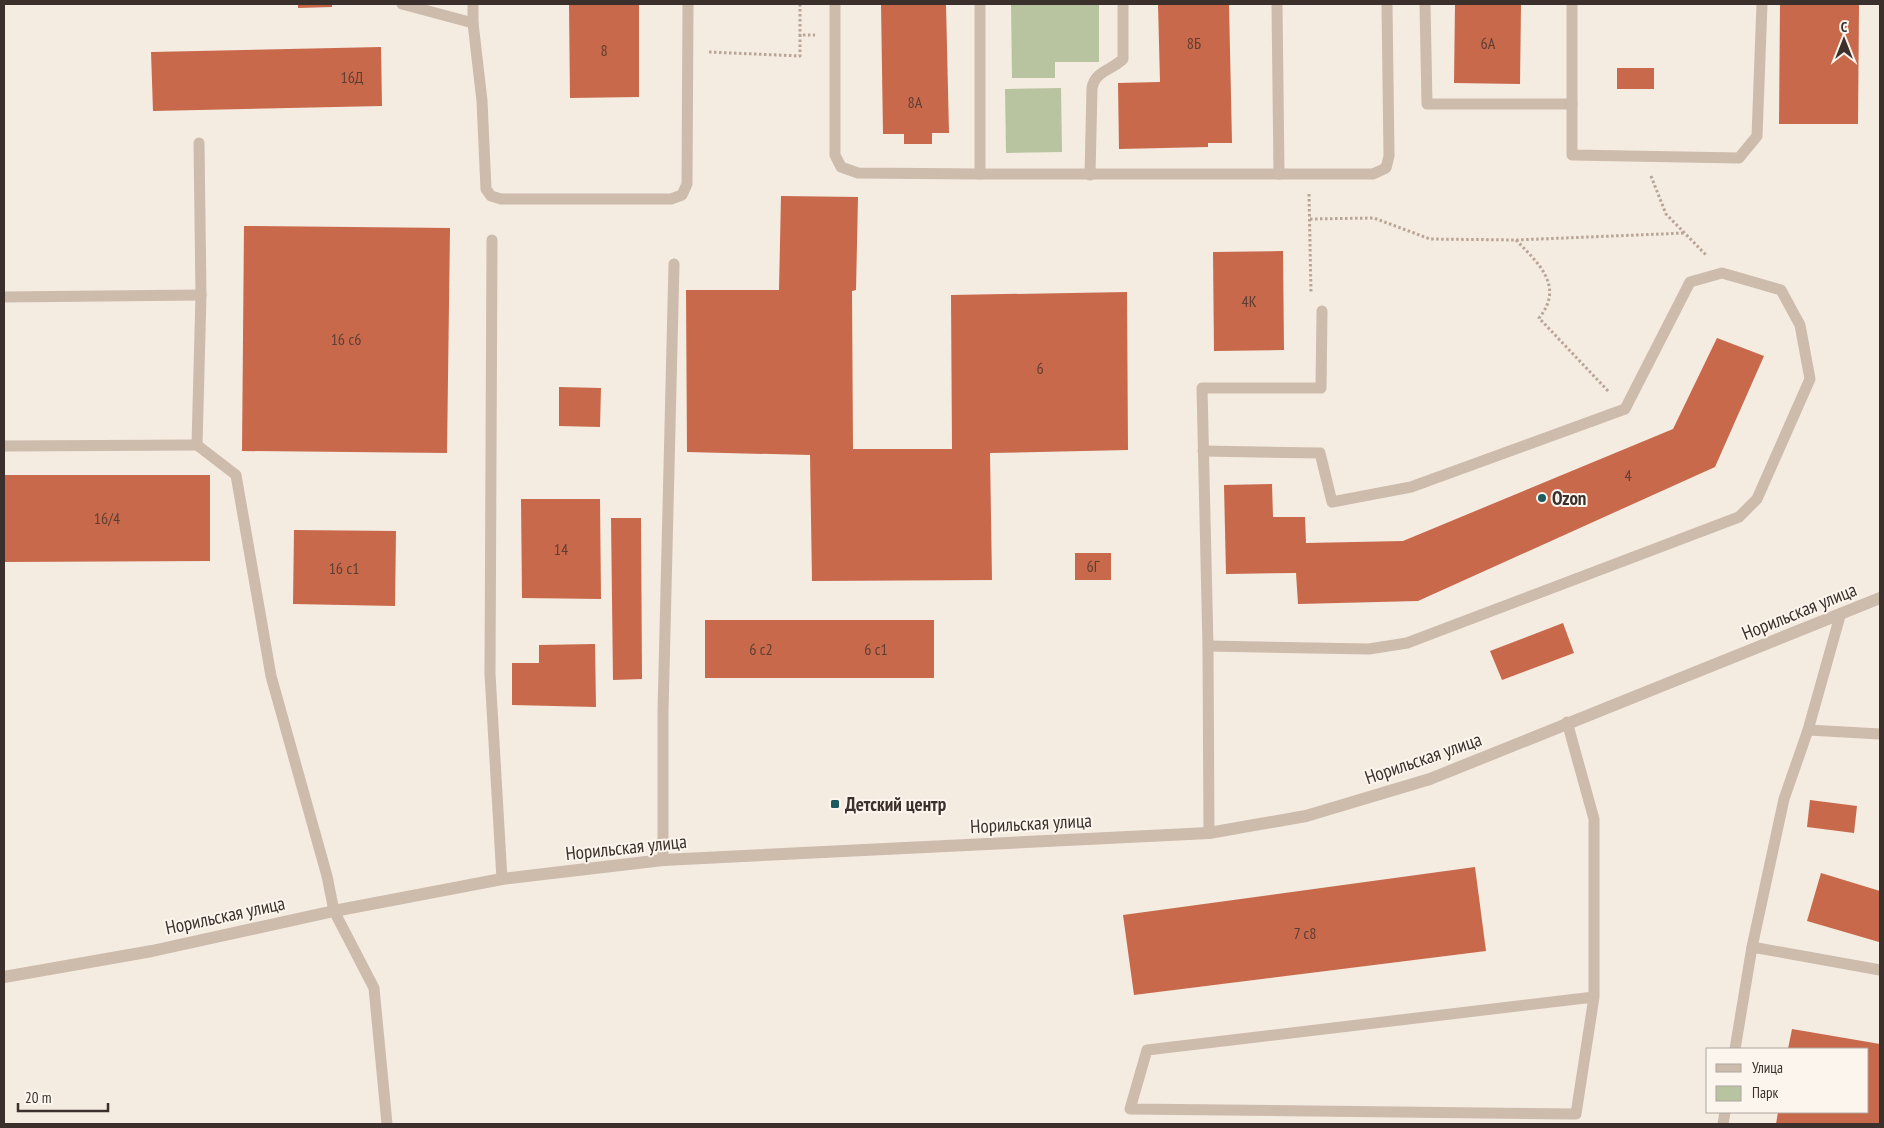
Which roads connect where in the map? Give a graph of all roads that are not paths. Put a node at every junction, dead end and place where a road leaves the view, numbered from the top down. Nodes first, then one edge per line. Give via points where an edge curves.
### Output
1 (402, 4) edge
2 (473, 4) edge
3 (688, 4) edge
4 (835, 4) edge
5 (980, 4) edge
6 (1122, 4) edge
7 (1276, 4) edge
8 (1387, 4) edge
9 (1425, 4) edge
10 (1572, 4) edge
11 (1762, 4) edge
12 (473, 23) junction
13 (1572, 104) junction
14 (198, 143) dead end
15 (980, 174) junction
16 (1279, 174) junction
17 (1090, 175) junction
18 (492, 240) dead end
19 (674, 264) dead end
20 (201, 295) junction
21 (4, 297) edge
22 (1322, 311) road end
23 (197, 445) junction
24 (4, 446) edge
25 (1203, 451) junction
26 (1880, 598) edge
27 (1840, 616) junction
28 (1208, 646) junction
29 (1567, 722) junction
30 (1808, 730) junction
31 (1880, 734) edge
32 (1209, 833) junction
33 (662, 860) junction
34 (502, 879) junction
35 (334, 911) junction
36 (1752, 947) junction
37 (1880, 970) edge
38 (4, 977) edge
39 (1594, 997) junction
40 (1735, 1048) edge
41 (387, 1124) edge

1 - 12 lane
2 - 12 lane
3 - 12 lane via 687,184 682,195 671,199 502,199 491,196 486,189 482,100
4 - 15 lane via 835,155 841,167 858,173
5 - 15 lane
6 - 17 lane via 1123,59 1117,66 1100,74 1092,88
7 - 16 lane
8 - 16 lane via 1389,156 1386,168 1373,174
9 - 13 lane via 1427,104
10 - 13 lane
11 - 13 lane via 1757,136 1739,158 1572,155
14 - 20 lane
15 - 17 lane
16 - 17 lane
18 - 34 lane via 490,674
19 - 33 lane
20 - 21 lane
20 - 23 lane
22 - 25 lane via 1321,388 1202,388
23 - 24 lane
23 - 35 lane via 236,475 271,676
25 - 28 lane
25 - 28 lane via 1320,453 1332,502 1410,487 1625,409 1690,282 1722,273 1781,290 1800,325 1810,379 1757,499 1739,517 1407,643 1369,649
26 - 27 street, Норильская улица
27 - 29 street, Норильская улица
27 - 30 lane
28 - 32 lane
29 - 32 street, Норильская улица via 1430,779 1306,816
29 - 39 lane via 1594,819
30 - 31 lane
30 - 36 lane via 1784,799
32 - 33 street, Норильская улица
33 - 34 street, Норильская улица
34 - 35 street, Норильская улица
35 - 38 street, Норильская улица via 152,951
35 - 41 lane via 374,988
36 - 37 lane
36 - 40 lane
39 - 39 lane via 1576,1114 1130,1109 1147,1050

